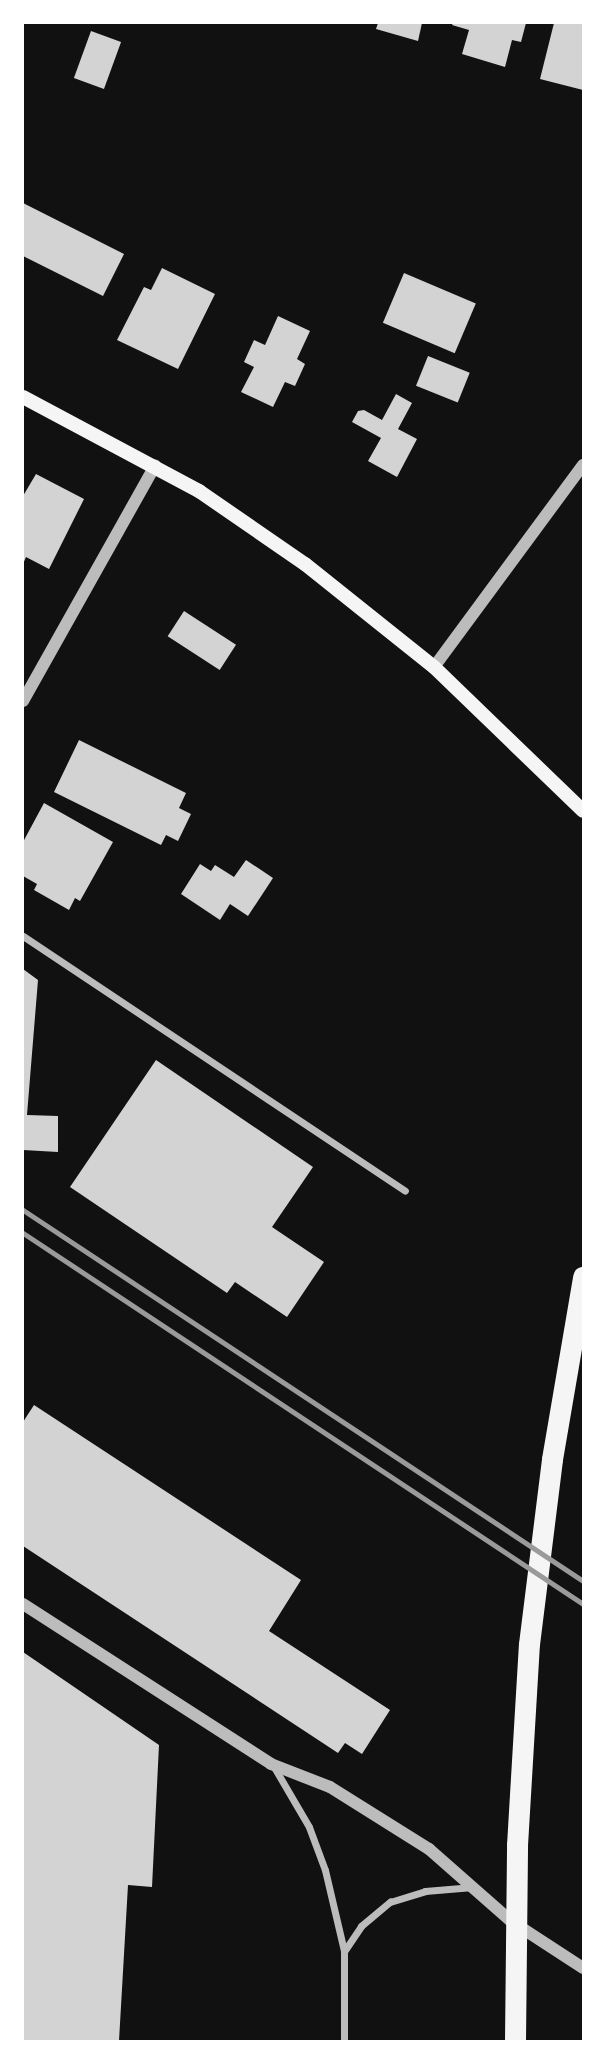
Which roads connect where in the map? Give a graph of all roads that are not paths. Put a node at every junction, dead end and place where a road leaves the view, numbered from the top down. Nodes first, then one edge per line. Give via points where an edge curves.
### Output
1 (23, 397) edge
2 (583, 465) edge
3 (155, 466) junction
4 (434, 667) junction
5 (23, 701) edge
6 (583, 811) edge
7 (23, 936) edge
8 (405, 1191) dead end
9 (583, 1277) edge
10 (23, 1604) edge
11 (271, 1764) junction
12 (473, 1887) junction
13 (344, 1951) junction
14 (583, 1968) edge
15 (344, 2041) edge
16 (515, 2041) edge

1 - 3 main road
2 - 4 street
3 - 4 main road via 253,526
3 - 5 street
4 - 6 main road
7 - 8 street
9 - 16 highway via 541,1536 527,1669 516,1896
10 - 11 street
11 - 12 street via 323,1783 373,1812 429,1849
11 - 13 street via 316,1843
12 - 13 street via 425,1891 390,1902 361,1926
12 - 14 street via 525,1931
13 - 15 street

